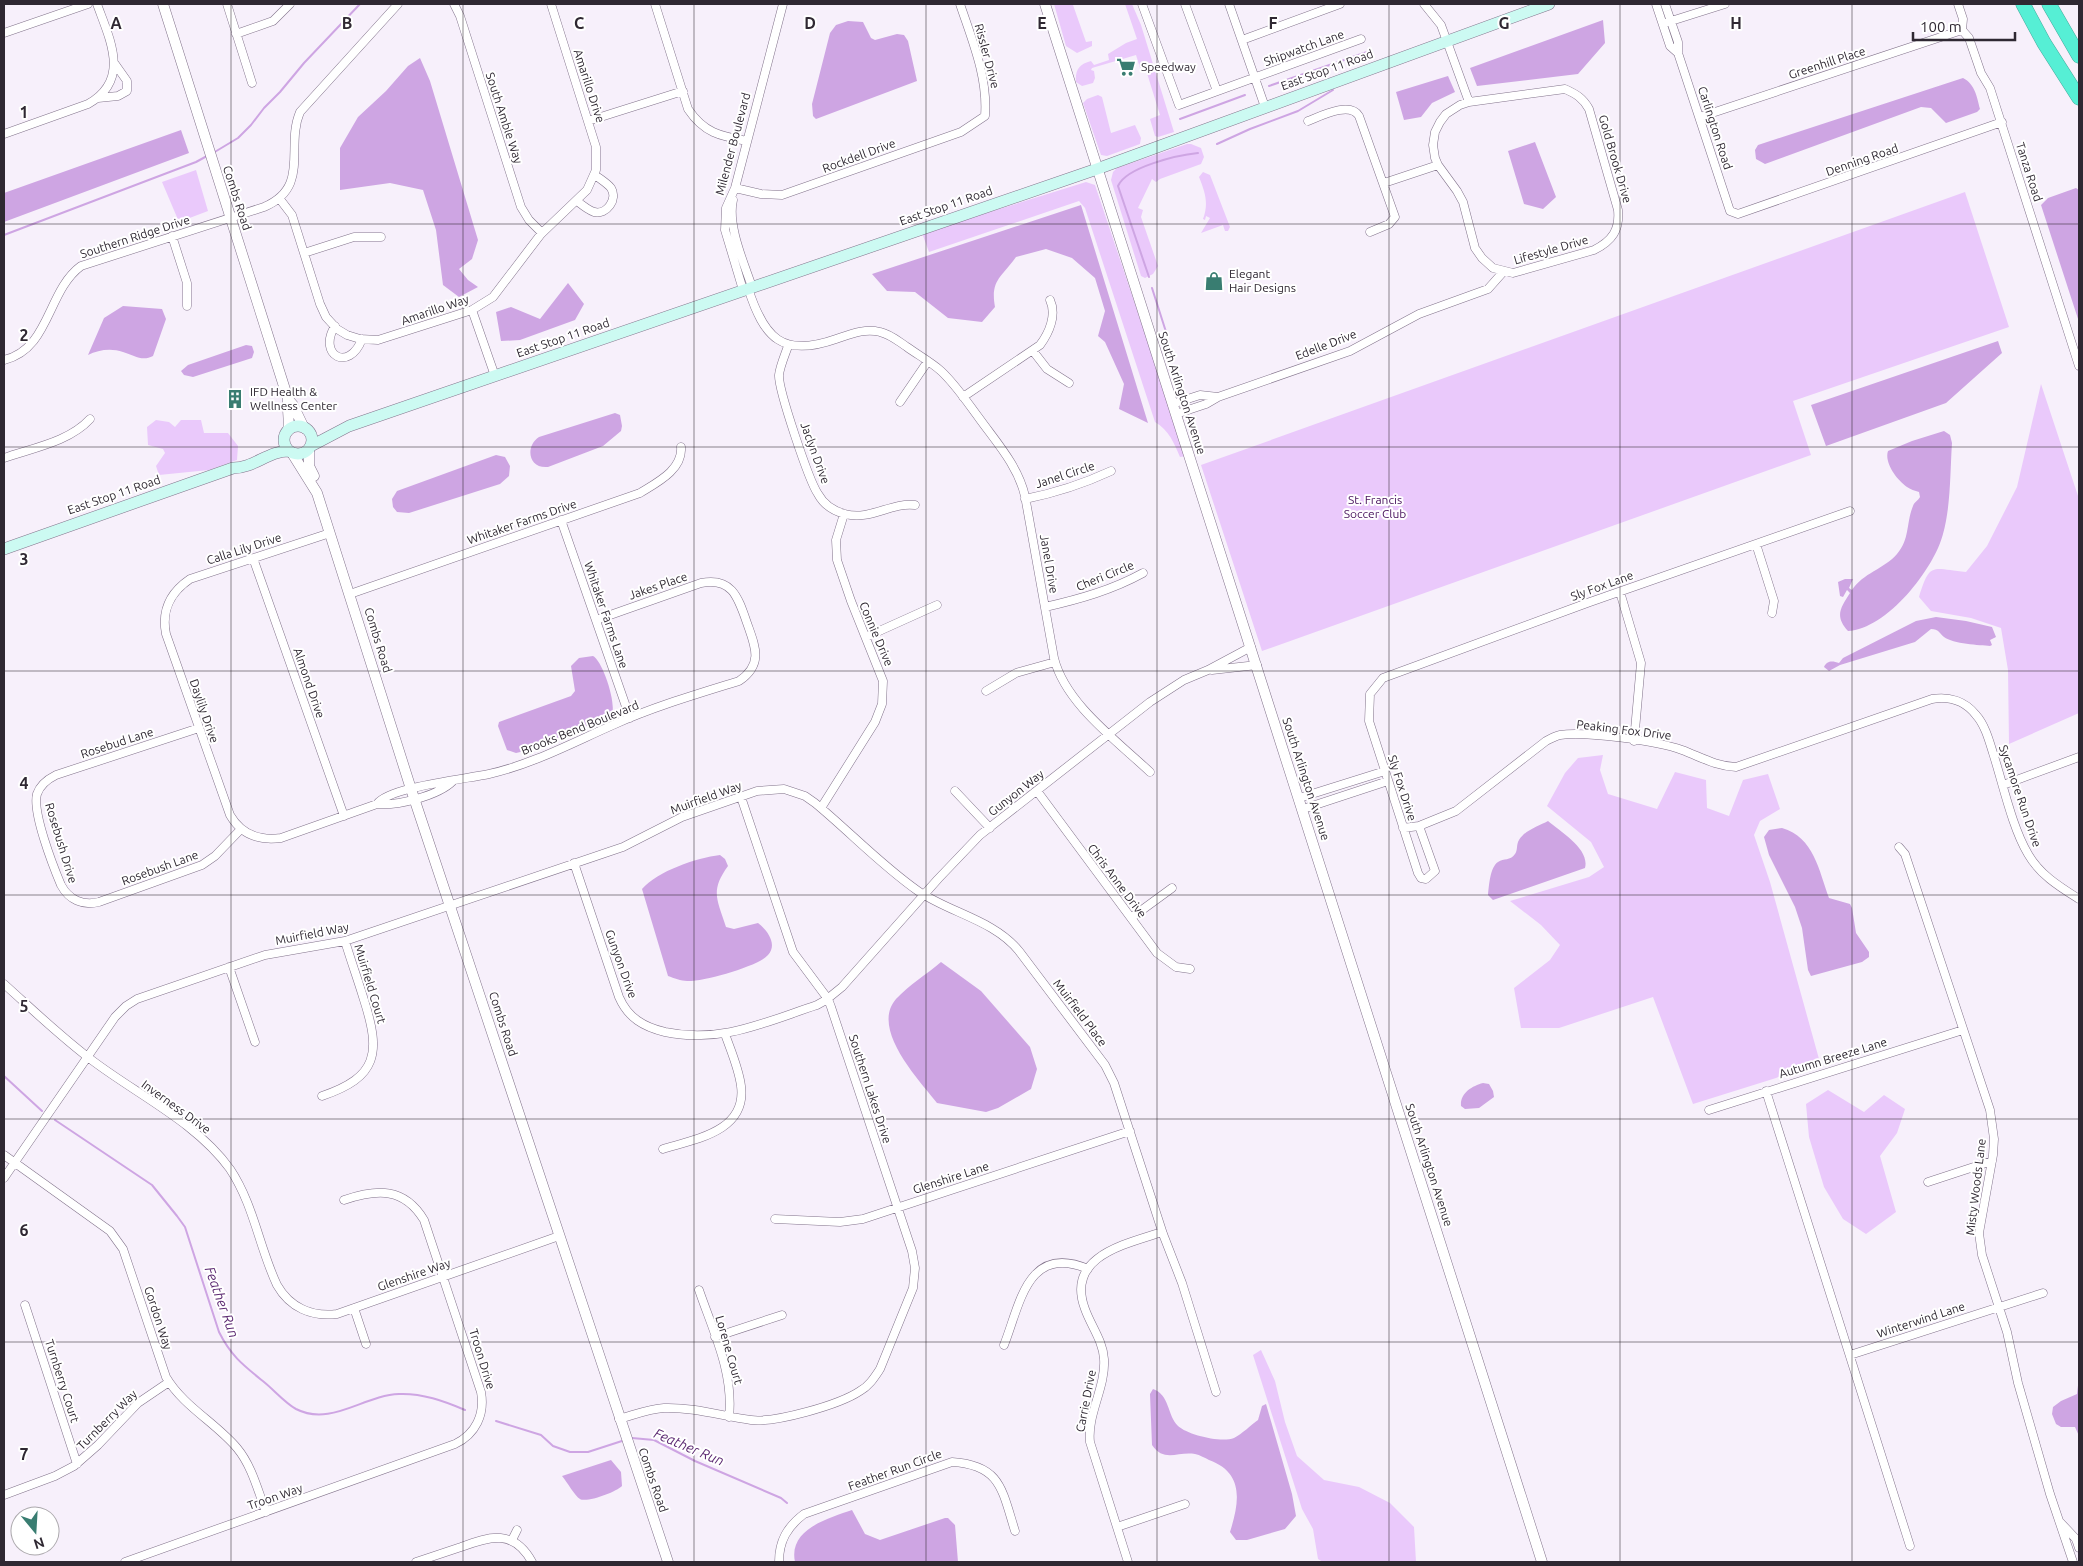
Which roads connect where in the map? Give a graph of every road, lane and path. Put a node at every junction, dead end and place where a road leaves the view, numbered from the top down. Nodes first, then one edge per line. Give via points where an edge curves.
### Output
1 (88, 4) edge
2 (97, 4) edge
3 (163, 4) edge
4 (226, 4) edge
5 (290, 4) edge
6 (398, 4) edge
7 (454, 4) edge
8 (551, 4) edge
9 (655, 4) edge
10 (783, 4) edge
11 (960, 4) edge
12 (1045, 4) edge
13 (1142, 4) edge
14 (1185, 4) edge
15 (1228, 4) edge
16 (1340, 4) edge
17 (1424, 4) edge
18 (1548, 4) edge
19 (1656, 4) edge
20 (1665, 4) edge
21 (1725, 4) edge
22 (1958, 4) edge
23 (2023, 4) edge
24 (2049, 4) edge
25 (1671, 21) junction
26 (1662, 24) junction
27 (1962, 30) junction
28 (4, 33) edge
29 (236, 34) junction
30 (1361, 39) dead end
31 (1242, 40) junction
32 (1447, 41) junction
33 (1678, 53) junction
34 (2079, 56) edge
35 (115, 64) junction
36 (1255, 77) junction
37 (252, 83) dead end
38 (683, 91) junction
39 (1217, 91) junction
40 (98, 98) junction
41 (2079, 98) edge
42 (1469, 102) junction
43 (1266, 107) junction
44 (985, 116) joint
45 (1700, 117) junction
46 (588, 121) junction
47 (1308, 121) dead end
48 (2002, 122) junction
49 (4, 134) edge
50 (747, 141) junction
51 (1438, 165) junction
52 (1097, 169) junction
53 (595, 175) junction
54 (1384, 183) junction
55 (735, 188) junction
56 (279, 198) junction
57 (577, 201) junction
58 (1730, 211) joint
59 (230, 217) junction
60 (1619, 223) joint
61 (1370, 232) dead end
62 (542, 233) junction
63 (172, 236) junction
64 (380, 237) dead end
65 (304, 253) junction
66 (1504, 271) junction
67 (748, 289) junction
68 (1050, 300) dead end
69 (186, 306) dead end
70 (472, 310) junction
71 (335, 326) junction
72 (362, 340) junction
73 (788, 346) junction
74 (1033, 351) junction
75 (4, 360) edge
76 (928, 361) junction
77 (2079, 366) edge
78 (495, 376) junction
79 (1069, 383) dead end
80 (963, 397) junction
81 (1218, 397) junction
82 (288, 400) junction
83 (900, 402) dead end
84 (1172, 404) junction
85 (1176, 414) junction
86 (90, 420) dead end
87 (349, 426) junction
88 (307, 430) junction
89 (287, 434) junction
90 (681, 447) dead end
91 (310, 448) junction
92 (291, 452) junction
93 (4, 458) edge
94 (233, 468) junction
95 (1111, 471) dead end
96 (318, 494) junction
97 (1026, 499) junction
98 (915, 505) dead end
99 (1850, 511) dead end
100 (844, 514) junction
101 (561, 520) junction
102 (330, 533) junction
103 (1756, 544) junction
104 (4, 549) edge
105 (254, 558) junction
106 (1143, 573) dead end
107 (1620, 592) junction
108 (350, 594) junction
109 (171, 596) joint
110 (937, 605) dead end
111 (1045, 607) junction
112 (1772, 613) dead end
113 (596, 620) junction
114 (866, 637) junction
115 (1251, 647) junction
116 (1055, 662) junction
117 (1257, 665) junction
118 (751, 669) joint
119 (1208, 670) junction
120 (986, 691) dead end
121 (1370, 694) joint
122 (630, 718) junction
123 (199, 728) junction
124 (1110, 734) junction
125 (1987, 736) joint
126 (1634, 741) junction
127 (2079, 757) edge
128 (1384, 771) junction
129 (1150, 772) dead end
130 (1388, 781) junction
131 (44, 783) joint
132 (2003, 785) junction
133 (955, 791) dead end
134 (1037, 791) junction
135 (756, 792) joint
136 (413, 794) junction
137 (740, 797) junction
138 (1299, 798) junction
139 (821, 808) junction
140 (1303, 809) junction
141 (344, 816) junction
142 (1419, 826) junction
143 (990, 828) junction
144 (1403, 828) junction
145 (241, 829) junction
146 (1899, 847) dead end
147 (574, 863) junction
148 (1172, 888) dead end
149 (924, 895) junction
150 (2079, 899) edge
151 (81, 902) joint
152 (451, 904) junction
153 (1131, 918) junction
154 (345, 941) junction
155 (229, 967) junction
156 (1190, 969) dead end
157 (4, 984) edge
158 (828, 999) junction
159 (1963, 1030) junction
160 (725, 1034) junction
161 (256, 1042) dead end
162 (88, 1057) junction
163 (1766, 1091) junction
164 (322, 1096) dead end
165 (1709, 1110) dead end
166 (1130, 1131) junction
167 (663, 1149) dead end
168 (4, 1156) edge
169 (1992, 1161) junction
170 (14, 1164) junction
171 (4, 1178) edge
172 (1928, 1182) dead end
173 (344, 1200) dead end
174 (898, 1207) junction
175 (775, 1219) dead end
176 (1162, 1232) junction
177 (560, 1236) junction
178 (1088, 1269) junction
179 (444, 1277) junction
180 (699, 1290) dead end
181 (280, 1291) joint
182 (2043, 1293) dead end
183 (25, 1305) dead end
184 (1999, 1307) junction
185 (354, 1308) junction
186 (782, 1315) dead end
187 (715, 1337) junction
188 (366, 1344) dead end
189 (1004, 1345) dead end
190 (1850, 1355) junction
191 (169, 1382) junction
192 (1216, 1392) dead end
193 (729, 1417) junction
194 (620, 1419) junction
195 (432, 1453) joint
196 (77, 1464) junction
197 (4, 1495) edge
198 (1185, 1504) dead end
199 (266, 1512) junction
200 (2059, 1520) junction
201 (1117, 1526) junction
202 (517, 1530) dead end
203 (1015, 1530) dead end
204 (512, 1540) junction
205 (1910, 1546) dead end
206 (2079, 1548) edge
207 (125, 1562) edge
208 (416, 1562) edge
209 (532, 1562) edge
210 (668, 1562) edge
211 (779, 1562) edge
212 (1128, 1562) edge
213 (1542, 1562) edge
214 (2073, 1562) edge

1 - 28 street
2 - 35 street
3 - 59 street, Combs Road
4 - 29 street
5 - 29 street via 273,20
6 - 56 street via 300,112 292,178
7 - 62 street, South Amble Way via 521,207
8 - 46 street, Amarillo Drive
9 - 38 street
10 - 50 street, Milender Boulevard
11 - 44 street, Rissler Drive via 983,77
12 - 52 street, South Arlington Avenue
13 - 39 street, Shipwatch Lane via 1179,105
14 - 39 street
15 - 31 street
16 - 31 street
17 - 32 street via 1438,20
18 - 32 main road, East Stop 11 Road
19 - 26 street, Carlington Road
20 - 25 street, Carlington Road
21 - 25 street
22 - 27 street, Tanza Road via 1963,20
23 - 41 highway
24 - 34 highway
25 - 26 street
25 - 33 street, Carlington Road
26 - 33 street, Carlington Road via 1670,46
27 - 45 street, Greenhill Place
27 - 48 street, Tanza Road via 1969,38
29 - 37 street
30 - 36 street, Shipwatch Lane
31 - 36 street
32 - 42 street
32 - 43 main road, East Stop 11 Road
33 - 45 street, Carlington Road
35 - 40 street via 113,76
35 - 40 street via 127,81 127,91 118,96
36 - 39 street, Shipwatch Lane
36 - 43 street
38 - 46 street
38 - 50 street via 688,109 707,130 719,136
40 - 49 street
42 - 51 street, Gold Brook Drive via 1446,114 1435,132 1433,145
42 - 60 street, Gold Brook Drive via 1565,89 1584,100 1618,210
43 - 52 main road, East Stop 11 Road
44 - 55 street, Rockdell Drive via 961,132 782,195
45 - 58 street, Carlington Road
46 - 53 street, Amarillo Drive via 597,152
47 - 54 street via 1342,109 1357,112
48 - 58 street, Denning Road via 1740,215
48 - 77 street, Tanza Road
50 - 55 street, Milender Boulevard
51 - 54 street
51 - 66 street, Lifestyle Drive via 1463,202 1475,248 1493,268
52 - 67 main road, East Stop 11 Road
52 - 84 street, South Arlington Avenue
53 - 57 street, Amarillo Drive
53 - 57 street via 612,190 611,205 598,212
54 - 61 street via 1395,217 1389,224
55 - 67 street, Milender Boulevard via 732,220
56 - 59 street, Southern Ridge Drive via 264,207
56 - 65 street via 291,213
57 - 62 street, Amarillo Way
59 - 63 street, Southern Ridge Drive
59 - 82 street, Combs Road
60 - 66 street, Lifestyle Drive via 1605,245 1594,250 1513,273
62 - 70 street, Amarillo Way via 498,292
63 - 69 street via 187,283
63 - 75 street, Southern Ridge Drive via 78,268 65,282 33,343 20,354
64 - 65 street via 354,237
65 - 71 street via 321,307
66 - 81 street, Edelle Drive via 1488,290 1419,314 1350,351
67 - 73 street via 760,321 770,334
67 - 78 main road, East Stop 11 Road
68 - 74 street via 1053,316 1044,340
70 - 72 street, Amarillo Way via 383,339
70 - 78 street
71 - 72 street, Amarillo Way
71 - 72 street via 328,340 334,354 351,356
73 - 76 street via 819,345 858,332 874,331 889,335
73 - 100 street, Jaclyn Drive via 779,376 783,397 818,494 831,509
74 - 79 street via 1047,368
74 - 80 street
76 - 80 street
76 - 83 street
78 - 87 main road, East Stop 11 Road
80 - 97 street, Janel Drive via 1014,466
81 - 84 street via 1200,395
81 - 85 street, Edelle Drive
82 - 88 street, Combs Road
82 - 89 street, Combs Road via 290,420
84 - 85 street, South Arlington Avenue
85 - 115 street, South Arlington Avenue
86 - 93 street via 69,435
87 - 88 main road, East Stop 11 Road via 342,425 327,431
87 - 91 main road, East Stop 11 Road
88 - 89 main road via 295,427
88 - 91 main road via 312,439
89 - 92 main road via 285,444
89 - 94 main road, East Stop 11 Road
90 - 101 street, Whitaker Farms Drive via 681,456 674,469 640,493
91 - 92 main road via 300,454
91 - 96 street, Combs Road via 309,466 318,485
92 - 94 main road, East Stop 11 Road via 272,453 249,465
92 - 96 street, Combs Road
94 - 104 main road, East Stop 11 Road
95 - 97 street, Janel Circle via 1072,487
96 - 102 street, Combs Road
97 - 111 street, Janel Drive
98 - 100 street via 866,516
99 - 103 street, Sly Fox Lane
100 - 114 street, Connie Drive via 836,540 837,557
101 - 108 street, Whitaker Farms Drive
101 - 113 street, Whitaker Farms Lane
102 - 105 street, Calla Lily Drive
102 - 108 street, Combs Road
103 - 107 street, Sly Fox Lane
103 - 112 street via 1774,601
105 - 109 street, Calla Lily Drive via 190,579
105 - 141 street, Almond Drive
106 - 111 street, Cheri Circle via 1115,587
107 - 121 street, Sly Fox Lane via 1383,678
107 - 126 street via 1642,663
108 - 136 street, Combs Road
109 - 123 street, Daylily Drive via 165,614 165,632
110 - 114 street
111 - 116 street, Janel Drive
113 - 118 street, Jakes Place via 701,583 715,582 727,586 739,600 755,644 756,655
113 - 122 street, Whitaker Farms Lane
114 - 139 street, Connie Drive via 882,674 882,704 875,722
115 - 117 street, South Arlington Avenue
115 - 119 street, Gunyon Way
116 - 120 street via 1016,673
116 - 124 street, Janel Drive via 1072,697
117 - 119 street
117 - 138 street, South Arlington Avenue
118 - 122 street, Brooks Bend Boulevard via 739,681
119 - 124 street, Gunyon Way via 1173,686
121 - 128 street, Sly Fox Drive via 1369,721
122 - 136 street, Brooks Bend Boulevard via 555,752 502,771 453,781 447,788
123 - 131 street, Rosebud Lane via 56,775
123 - 145 street, Daylily Drive via 227,810
124 - 129 street, Janel Drive
124 - 134 street, Gunyon Way
125 - 126 street, Peaking Fox Drive via 1977,716 1968,707 1942,697 1736,767 1721,766 1662,744
125 - 132 street, Sycamore Run Drive
126 - 142 street, Peaking Fox Drive via 1559,735 1546,741 1456,811
127 - 132 street
128 - 130 street, Sly Fox Drive
128 - 138 street
130 - 140 street
130 - 144 street, Sly Fox Drive
131 - 151 street, Rosebush Drive via 37,794 37,814 62,888 68,896
132 - 150 street, Sycamore Run Drive via 2029,856 2048,878
133 - 143 street
134 - 143 street, Gunyon Way
134 - 153 street, Chris Anne Drive
135 - 137 street, Muirfield Way
135 - 139 street, Muirfield Place via 771,789 793,791
136 - 141 street via 389,805 376,804
136 - 152 street, Combs Road
137 - 147 street, Muirfield Way via 682,817 635,842
137 - 158 street, Southern Lakes Drive via 791,948
138 - 140 street, South Arlington Avenue
139 - 149 street, Muirfield Place via 889,869
140 - 213 street, South Arlington Avenue
141 - 145 street via 274,839 258,838
142 - 144 street, Peaking Fox Drive
142 - 144 street, Sly Fox Drive via 1435,871 1430,877 1422,878 1418,873
143 - 149 street, Gunyon Way
145 - 151 street, Rosebush Lane via 202,866 99,902
146 - 159 street, Misty Woods Lane via 1906,854
147 - 152 street, Muirfield Way
147 - 160 street, Gunyon Drive via 618,997 629,1014 644,1026 678,1035
148 - 153 street
149 - 158 street, Gunyon Way
149 - 166 street, Muirfield Place via 998,931 1015,946 1108,1070
152 - 154 street, Muirfield Way
152 - 177 street, Combs Road
153 - 156 street, Chris Anne Drive via 1161,958 1176,967
154 - 155 street, Muirfield Way via 278,952
154 - 164 street, Muirfield Court via 372,1027 374,1046 367,1067 355,1081
155 - 161 street
155 - 162 street, Muirfield Way via 129,1004 115,1017
157 - 162 street, Inverness Drive
158 - 160 street, Gunyon Drive
158 - 174 street, Southern Lakes Drive
159 - 163 street, Autumn Breeze Lane
159 - 169 street, Misty Woods Lane via 1990,1110 1994,1139
160 - 167 street via 741,1084 740,1103 735,1115 714,1133
162 - 170 street, Muirfield Way
162 - 181 street, Inverness Drive via 190,1129 221,1158 248,1203
163 - 165 street, Autumn Breeze Lane
163 - 190 street
166 - 174 street, Glenshire Lane
166 - 176 street, Muirfield Place
168 - 170 street, Gordon Way
169 - 172 street
169 - 184 street, Misty Woods Lane via 1979,1233 1984,1262
170 - 171 street, Muirfield Way
170 - 191 street, Gordon Way via 110,1231 118,1240
173 - 179 street, Troon Drive via 366,1192 382,1192 410,1204 426,1223
174 - 175 street, Glenshire Lane via 848,1222
174 - 193 street, Southern Lakes Drive via 914,1258 914,1281 873,1380 846,1398 783,1418
176 - 178 street via 1107,1251
176 - 192 street, Muirfield Place via 1182,1283
177 - 179 street, Glenshire Way
177 - 194 street, Combs Road
178 - 189 street via 1076,1264 1055,1264 1036,1274 1021,1294
178 - 201 street, Carrie Drive via 1083,1280 1082,1300 1105,1360 1090,1442
179 - 185 street, Glenshire Way
179 - 195 street, Troon Drive via 480,1388 482,1405 477,1424 467,1437
180 - 187 street, Lorene Court
181 - 185 street, Glenshire Way via 296,1306 311,1313 330,1315
182 - 184 street, Winterwind Lane
183 - 196 street, Turnberry Court
184 - 190 street, Winterwind Lane
184 - 200 street, Misty Woods Lane
185 - 188 street
186 - 187 street
187 - 193 street, Lorene Court via 729,1384
190 - 205 street
191 - 196 street, Turnberry Way via 138,1403
191 - 199 street, Gordon Way via 238,1450 249,1467
193 - 194 street via 664,1408
194 - 210 street, Combs Road
195 - 199 street, Troon Way
196 - 197 street, Turnberry Way
198 - 201 street
199 - 207 street, Troon Way
200 - 206 street via 2076,1539
200 - 214 street, Misty Woods Lane
201 - 212 street, Carrie Drive
202 - 204 street
203 - 211 street, Feather Run Circle via 996,1481 979,1466 948,1463 804,1514 784,1535
204 - 208 street via 484,1538
204 - 209 street

